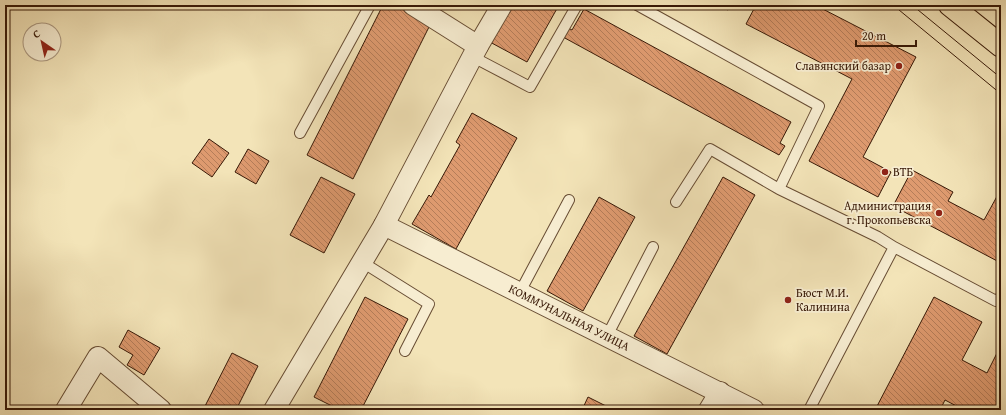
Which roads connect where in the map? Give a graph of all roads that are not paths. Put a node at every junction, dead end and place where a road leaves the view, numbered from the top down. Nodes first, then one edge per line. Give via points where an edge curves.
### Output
1 (370, 5) edge
2 (413, 5) edge
3 (502, 5) edge
4 (577, 5) edge
5 (637, 5) edge
6 (950, 5) edge
7 (1001, 46) edge
8 (476, 52) junction
9 (300, 133) dead end
10 (779, 189) junction
11 (569, 200) dead end
12 (676, 202) dead end
13 (384, 225) junction
14 (653, 247) dead end
15 (894, 247) junction
16 (362, 262) junction
17 (520, 292) junction
18 (1001, 297) edge
19 (607, 336) junction
20 (405, 351) dead end
21 (720, 392) junction
22 (66, 410) edge
23 (161, 410) edge
24 (274, 410) edge
25 (709, 410) edge
26 (754, 410) edge
27 (810, 410) edge

1 - 9 lane
2 - 8 street
3 - 8 street
4 - 8 lane via 530,87
5 - 10 lane via 819,106
6 - 7 main road
8 - 13 street
10 - 12 lane via 710,149
10 - 15 lane
11 - 17 lane
13 - 16 street
13 - 17 street, КОММУНАЛЬНАЯ УЛИЦА
14 - 19 lane
15 - 18 lane via 996,301
15 - 27 lane
16 - 20 lane via 429,304
16 - 24 street
17 - 19 street, КОММУНАЛЬНАЯ УЛИЦА
19 - 21 street, КОММУНАЛЬНАЯ УЛИЦА
21 - 25 street
21 - 26 street, КОММУНАЛЬНАЯ УЛИЦА
22 - 23 street via 98,358

